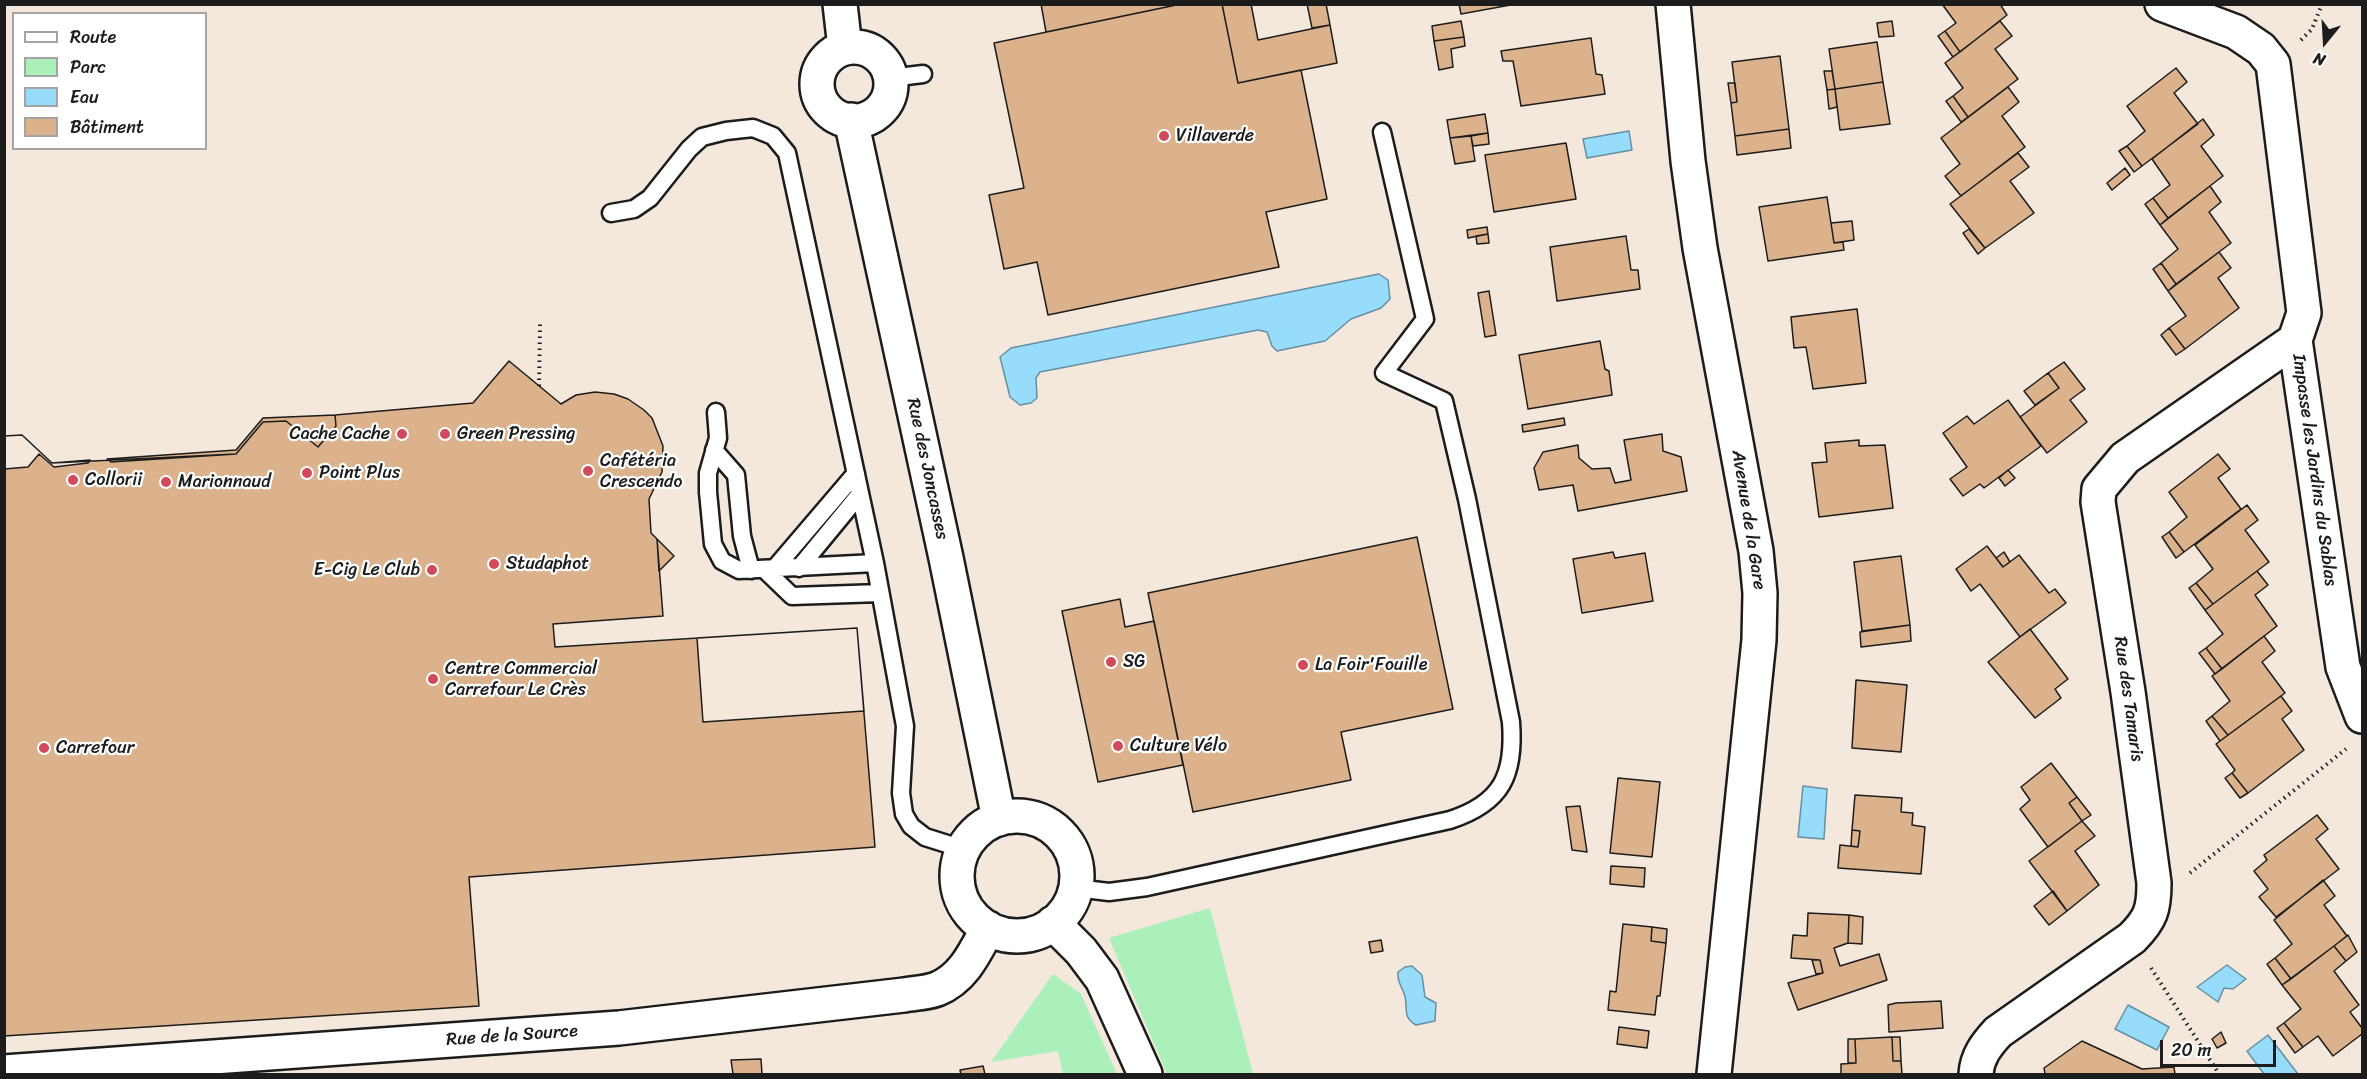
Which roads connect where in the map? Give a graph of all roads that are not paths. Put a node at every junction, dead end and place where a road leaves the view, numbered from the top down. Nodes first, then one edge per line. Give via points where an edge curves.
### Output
1 (840, 4) edge
2 (1673, 4) edge
3 (2162, 4) edge
4 (844, 48) junction
5 (923, 74) dead end
6 (890, 78) junction
7 (851, 120) junction
8 (1382, 132) dead end
9 (611, 213) dead end
10 (2295, 340) junction
11 (716, 412) dead end
12 (714, 450) junction
13 (856, 473) junction
14 (860, 494) junction
15 (875, 563) junction
16 (799, 567) junction
17 (763, 570) junction
18 (880, 593) junction
19 (2358, 730) edge
20 (999, 819) junction
21 (963, 849) junction
22 (1076, 888) junction
23 (1053, 923) junction
24 (988, 928) junction
25 (246, 1065) edge
26 (4, 1072) edge
27 (1145, 1074) edge
28 (1714, 1074) edge
29 (1976, 1074) edge

1 - 4 street
2 - 28 street, Avenue de la Gare via 1700,248 1756,550 1760,593 1759,640
3 - 10 street, Impasse les Jardins du Sablas via 2236,32 2261,49 2273,64 2304,313
4 - 6 street via 857,47 873,53 886,66
4 - 7 street via 824,61 818,95 823,105 840,118
5 - 6 lane
6 - 7 street via 887,99 881,108 862,120
7 - 20 street, Rue des Joncasses
8 - 22 lane via 1425,319 1384,373 1444,401 1510,722 1511,759 1506,778 1485,804 1450,820 1146,887 1109,892
9 - 13 lane via 634,209 650,198 702,137 753,128 773,136 787,153
10 - 19 street, Impasse les Jardins du Sablas via 2343,667
10 - 29 street, Rue des Tamaris via 2125,458 2099,489 2154,901 2151,915 2132,938 1998,1032 1980,1056
11 - 12 lane via 718,438
12 - 17 lane via 736,475 742,536
12 - 17 lane via 708,473 713,544 722,561 739,570
13 - 14 lane
13 - 17 lane
14 - 15 lane
14 - 16 lane
15 - 16 lane
15 - 18 lane
16 - 17 lane
17 - 18 lane via 792,596
18 - 21 lane via 905,726 901,793 904,814 925,837
20 - 21 street via 984,825
20 - 22 street via 1016,815 1033,818 1062,835 1077,870
21 - 24 street via 957,867 963,902
22 - 23 street via 1067,908
23 - 24 street via 1038,932 1021,935
23 - 27 street via 1102,979
24 - 25 street, Rue de la Source via 968,965 954,980 936,990 619,1028
25 - 26 street, Rue de la Source

